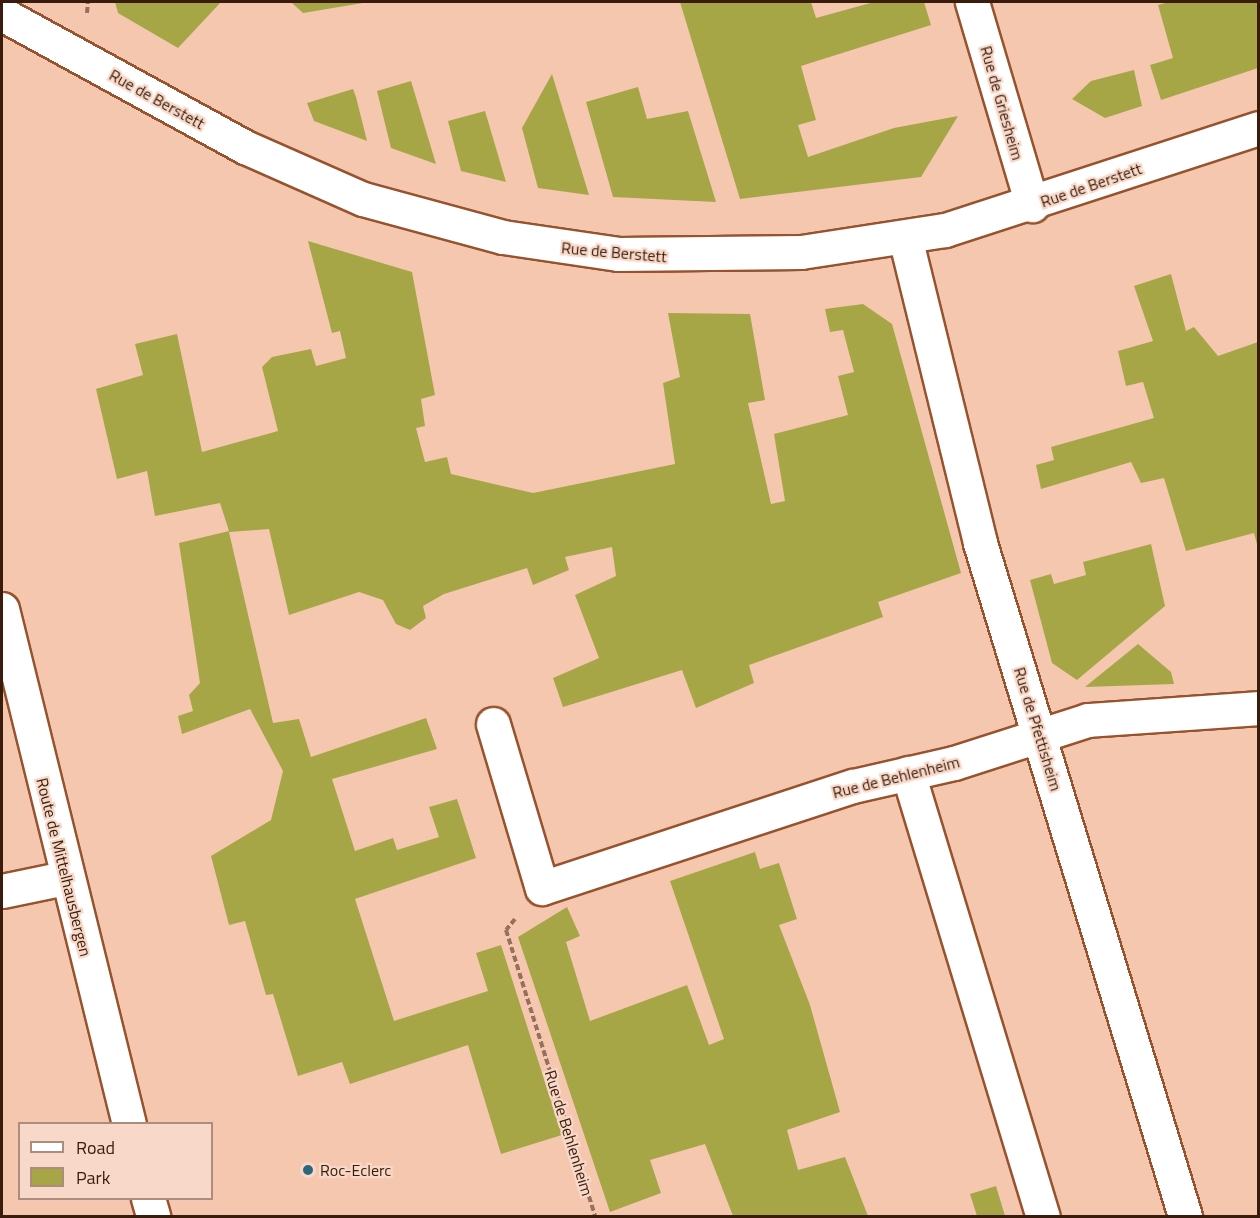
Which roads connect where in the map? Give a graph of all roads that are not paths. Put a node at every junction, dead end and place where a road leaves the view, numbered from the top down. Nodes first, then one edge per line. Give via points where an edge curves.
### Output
1 (972, 2) edge
2 (2, 14) edge
3 (1258, 128) edge
4 (1032, 205) junction
5 (905, 237) junction
6 (2, 609) edge
7 (1258, 708) edge
8 (493, 724) dead end
9 (1041, 735) junction
10 (908, 772) junction
11 (65, 878) junction
12 (2, 891) edge
13 (128, 1122) edge
14 (149, 1200) edge
15 (153, 1216) edge
16 (1043, 1216) edge
17 (1185, 1216) edge

1 - 4 street, Rue de Griesheim
2 - 5 street, Rue de Berstett via 287,167 441,223 555,247 674,257 801,252
3 - 4 street, Rue de Berstett
4 - 5 street, Rue de Berstett
5 - 9 street, Rue de Pfettisheim via 980,543
6 - 11 street, Route de Mittelhausbergen
7 - 9 street, Rue de Behlenheim via 1096,719
8 - 10 street, Rue de Behlenheim via 543,888
9 - 10 street, Rue de Behlenheim
9 - 17 street, Rue de Pfettisheim
10 - 16 street
11 - 12 street
11 - 13 street, Route de Mittelhausbergen
14 - 15 street

